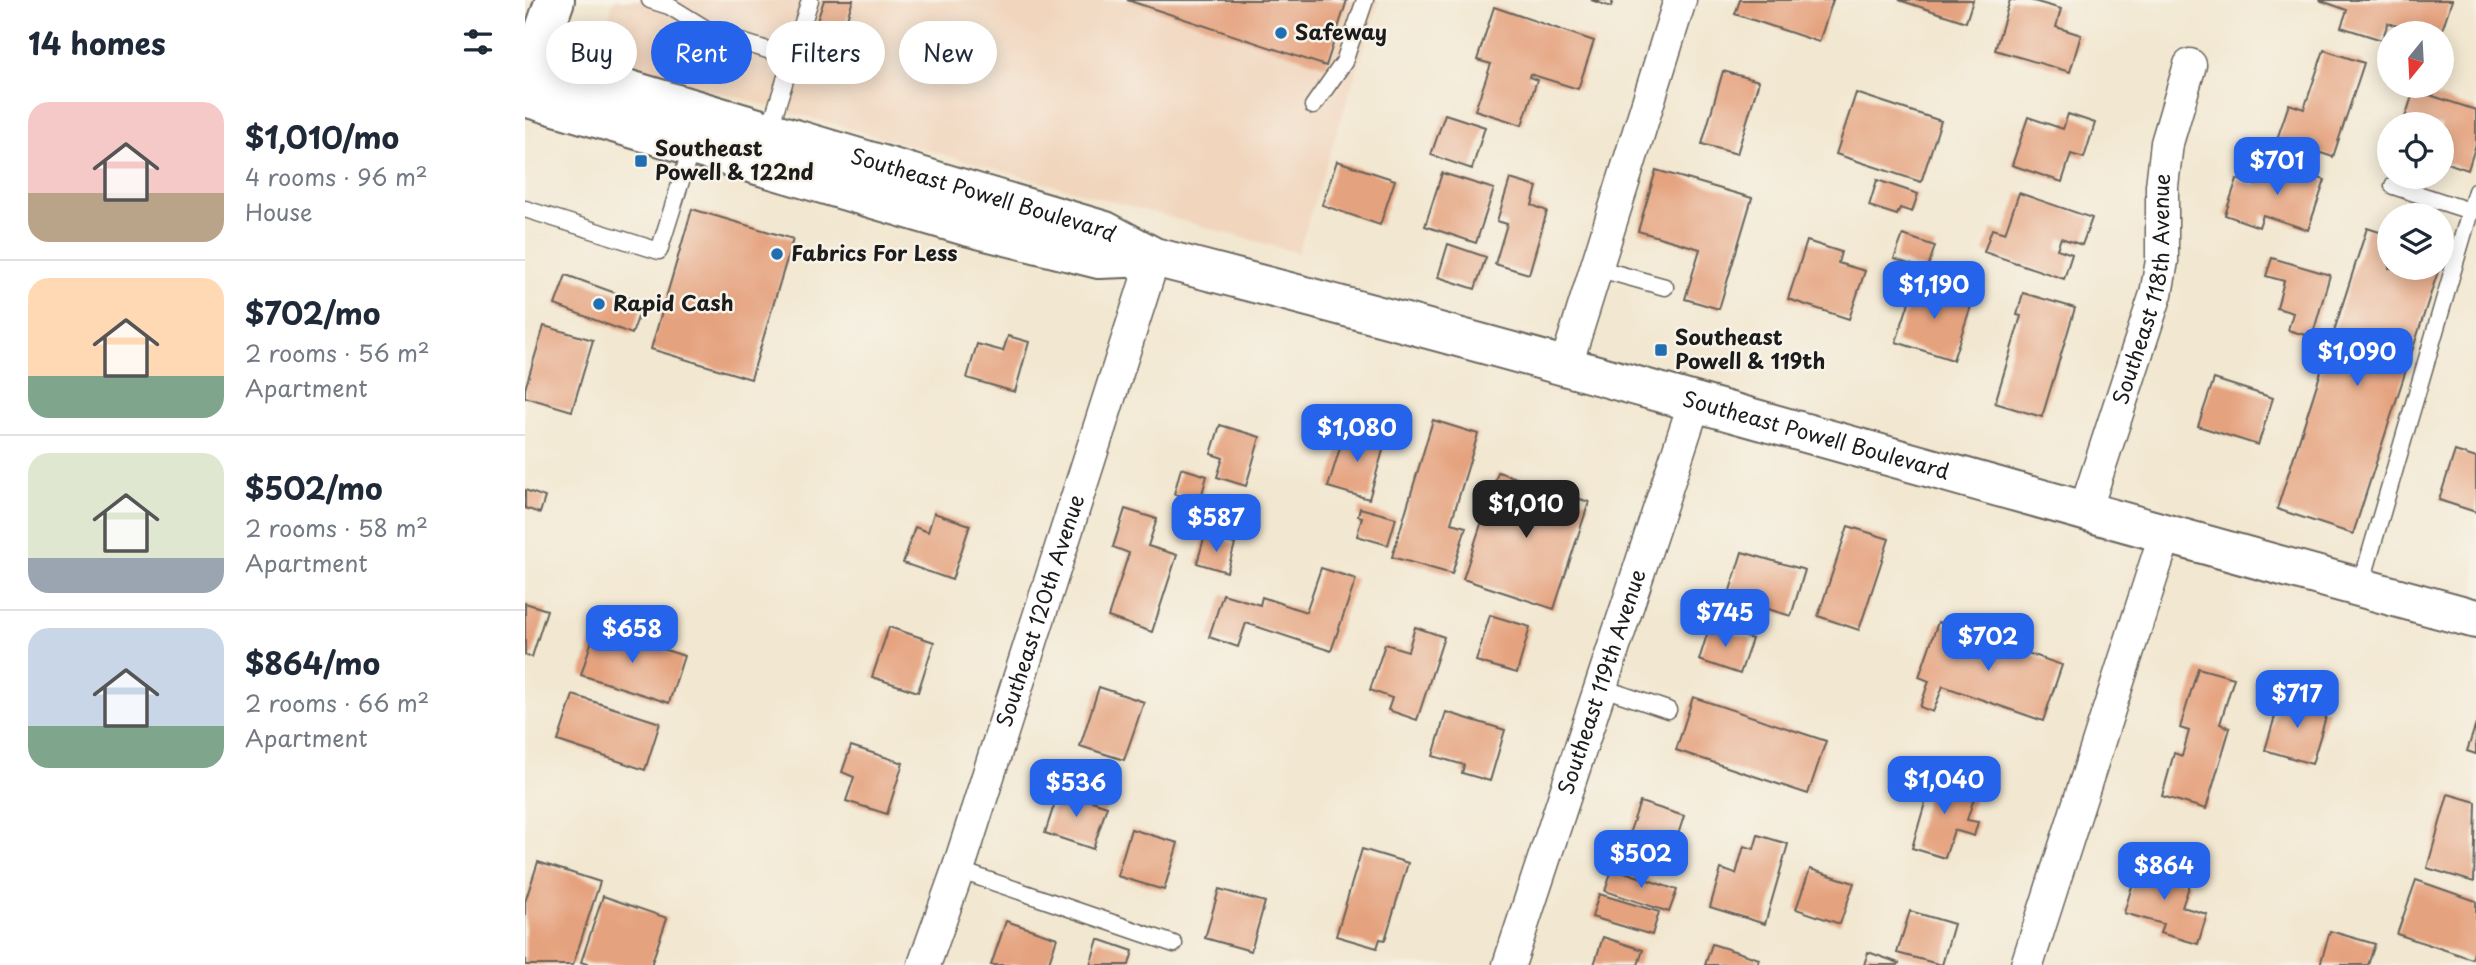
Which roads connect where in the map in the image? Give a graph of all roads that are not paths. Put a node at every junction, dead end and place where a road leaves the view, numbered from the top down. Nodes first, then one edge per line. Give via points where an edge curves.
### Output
1 (555, 0) edge
2 (650, 0) edge
3 (810, 0) edge
4 (1365, 0) edge
5 (1681, 0) edge
6 (670, 3) edge
7 (803, 21) edge
8 (766, 50) edge
9 (2190, 65) dead end
10 (527, 76) edge
11 (782, 84) edge
12 (1313, 106) dead end
13 (769, 131) junction
14 (692, 146) junction
15 (2402, 189) edge
16 (2476, 191) edge
17 (525, 209) edge
18 (2470, 211) junction
19 (1154, 257) junction
20 (1596, 268) junction
21 (1665, 287) dead end
22 (1566, 365) junction
23 (1695, 401) junction
24 (2085, 510) junction
25 (2165, 535) junction
26 (2360, 588) junction
27 (2476, 619) edge
28 (1600, 687) junction
29 (1668, 710) dead end
30 (958, 870) junction
31 (1174, 944) dead end
32 (924, 965) edge
33 (1510, 965) edge
34 (2027, 965) edge

1 - 10 main road
2 - 6 lane
3 - 7 lane
4 - 12 lane via 1344,62
5 - 20 street
6 - 8 lane via 713,33
9 - 24 street, Southeast 118th Avenue via 2167,143 2162,261 2155,294
10 - 13 main road, Southeast Powell Boulevard
10 - 14 main road, Southeast Powell Boulevard
11 - 13 lane
13 - 19 main road, Southeast Powell Boulevard via 1105,232
14 - 17 lane via 659,251
14 - 19 main road, Southeast Powell Boulevard via 966,226 1086,255
15 - 18 lane
16 - 18 lane
18 - 26 lane
19 - 22 main road, Southeast Powell Boulevard
19 - 30 street, Southeast 120th Avenue
20 - 21 lane
20 - 22 street
22 - 23 main road, Southeast Powell Boulevard
23 - 24 main road, Southeast Powell Boulevard
23 - 28 street, Southeast 119th Avenue
24 - 25 main road, Southeast Powell Boulevard
25 - 26 main road, Southeast Powell Boulevard
25 - 34 street
26 - 27 main road, Southeast Powell Boulevard
28 - 29 lane
28 - 33 street, Southeast 119th Avenue
30 - 31 lane
30 - 32 street, Southeast 120th Avenue

